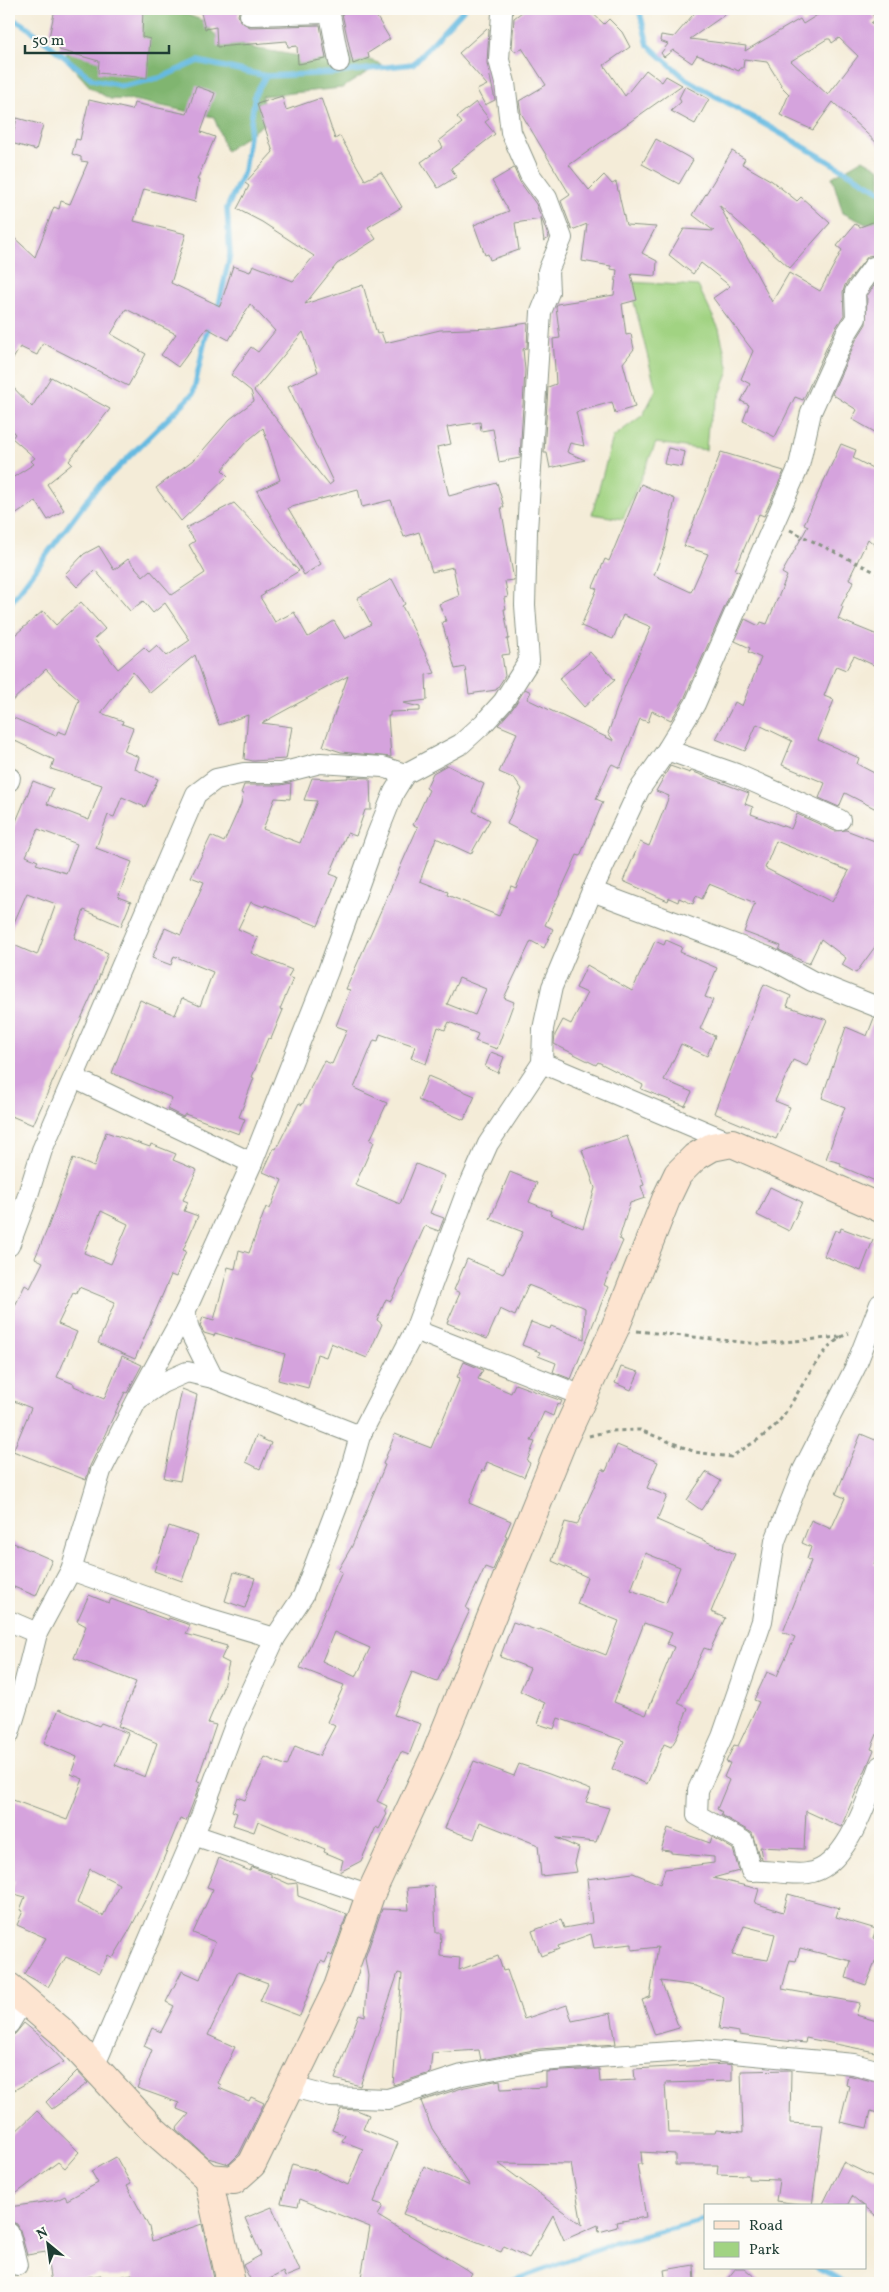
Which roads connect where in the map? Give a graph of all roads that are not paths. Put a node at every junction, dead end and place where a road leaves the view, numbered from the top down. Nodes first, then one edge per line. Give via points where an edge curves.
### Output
1 (330, 11) edge
2 (502, 14) dead end
3 (250, 15) dead end
4 (339, 62) dead end
5 (873, 267) dead end
6 (667, 750) junction
7 (405, 774) junction
8 (840, 820) dead end
9 (592, 891) junction
10 (880, 1008) edge
11 (542, 1063) junction
12 (74, 1078) junction
13 (732, 1143) junction
14 (252, 1163) junction
15 (880, 1208) edge
16 (9, 1246) edge
17 (880, 1304) edge
18 (185, 1312) junction
19 (415, 1330) junction
20 (213, 1378) junction
21 (585, 1397) junction
22 (137, 1400) junction
23 (360, 1436) junction
24 (71, 1570) junction
25 (9, 1621) edge
26 (37, 1633) junction
27 (275, 1638) junction
28 (9, 1734) edge
29 (880, 1766) edge
30 (194, 1835) junction
31 (370, 1895) junction
32 (16, 1993) edge
33 (9, 2024) edge
34 (94, 2067) junction
35 (880, 2071) edge
36 (289, 2086) junction
37 (208, 2178) junction
38 (9, 2233) edge
39 (17, 2265) dead end
40 (231, 2283) edge

1 - 3 street
1 - 4 street
2 - 7 street via 499,60 511,132 530,175 547,198 562,238 548,271 549,292 541,312 527,531 525,605 529,660 503,702 461,744
5 - 6 street via 855,292 856,318 810,412 799,466 776,522 695,704
6 - 8 street via 736,774
6 - 9 street via 639,790
7 - 12 street via 383,767 320,763 281,773 216,779 196,794
7 - 14 street via 376,837 328,971
9 - 10 street via 759,954 812,981
9 - 11 street via 552,987 543,1028
11 - 13 street
11 - 19 street via 488,1144 466,1193
12 - 14 street
12 - 16 street via 42,1150
13 - 15 street
13 - 21 street via 695,1157 678,1174
14 - 18 street
17 - 29 street via 855,1368 803,1470 775,1541 762,1621 722,1737 698,1790 697,1815 743,1841 751,1871 787,1875 811,1873 834,1860 857,1826
18 - 20 street via 189,1330
18 - 22 street
19 - 21 street
19 - 23 street
20 - 22 street via 187,1372 162,1383
20 - 23 street
21 - 31 street via 562,1442 436,1754
22 - 24 street via 102,1471
23 - 27 street via 348,1478 303,1596
24 - 26 street
24 - 27 street via 197,1615
25 - 26 street
26 - 28 street
27 - 30 street via 235,1725
30 - 31 street
30 - 34 street
31 - 36 street via 338,1987
32 - 33 street
32 - 34 street via 61,2031
34 - 37 street via 151,2128
35 - 36 street via 854,2064 700,2050 540,2061 462,2075 388,2099 330,2097
36 - 37 street via 252,2164 234,2180
37 - 40 street
38 - 39 street

